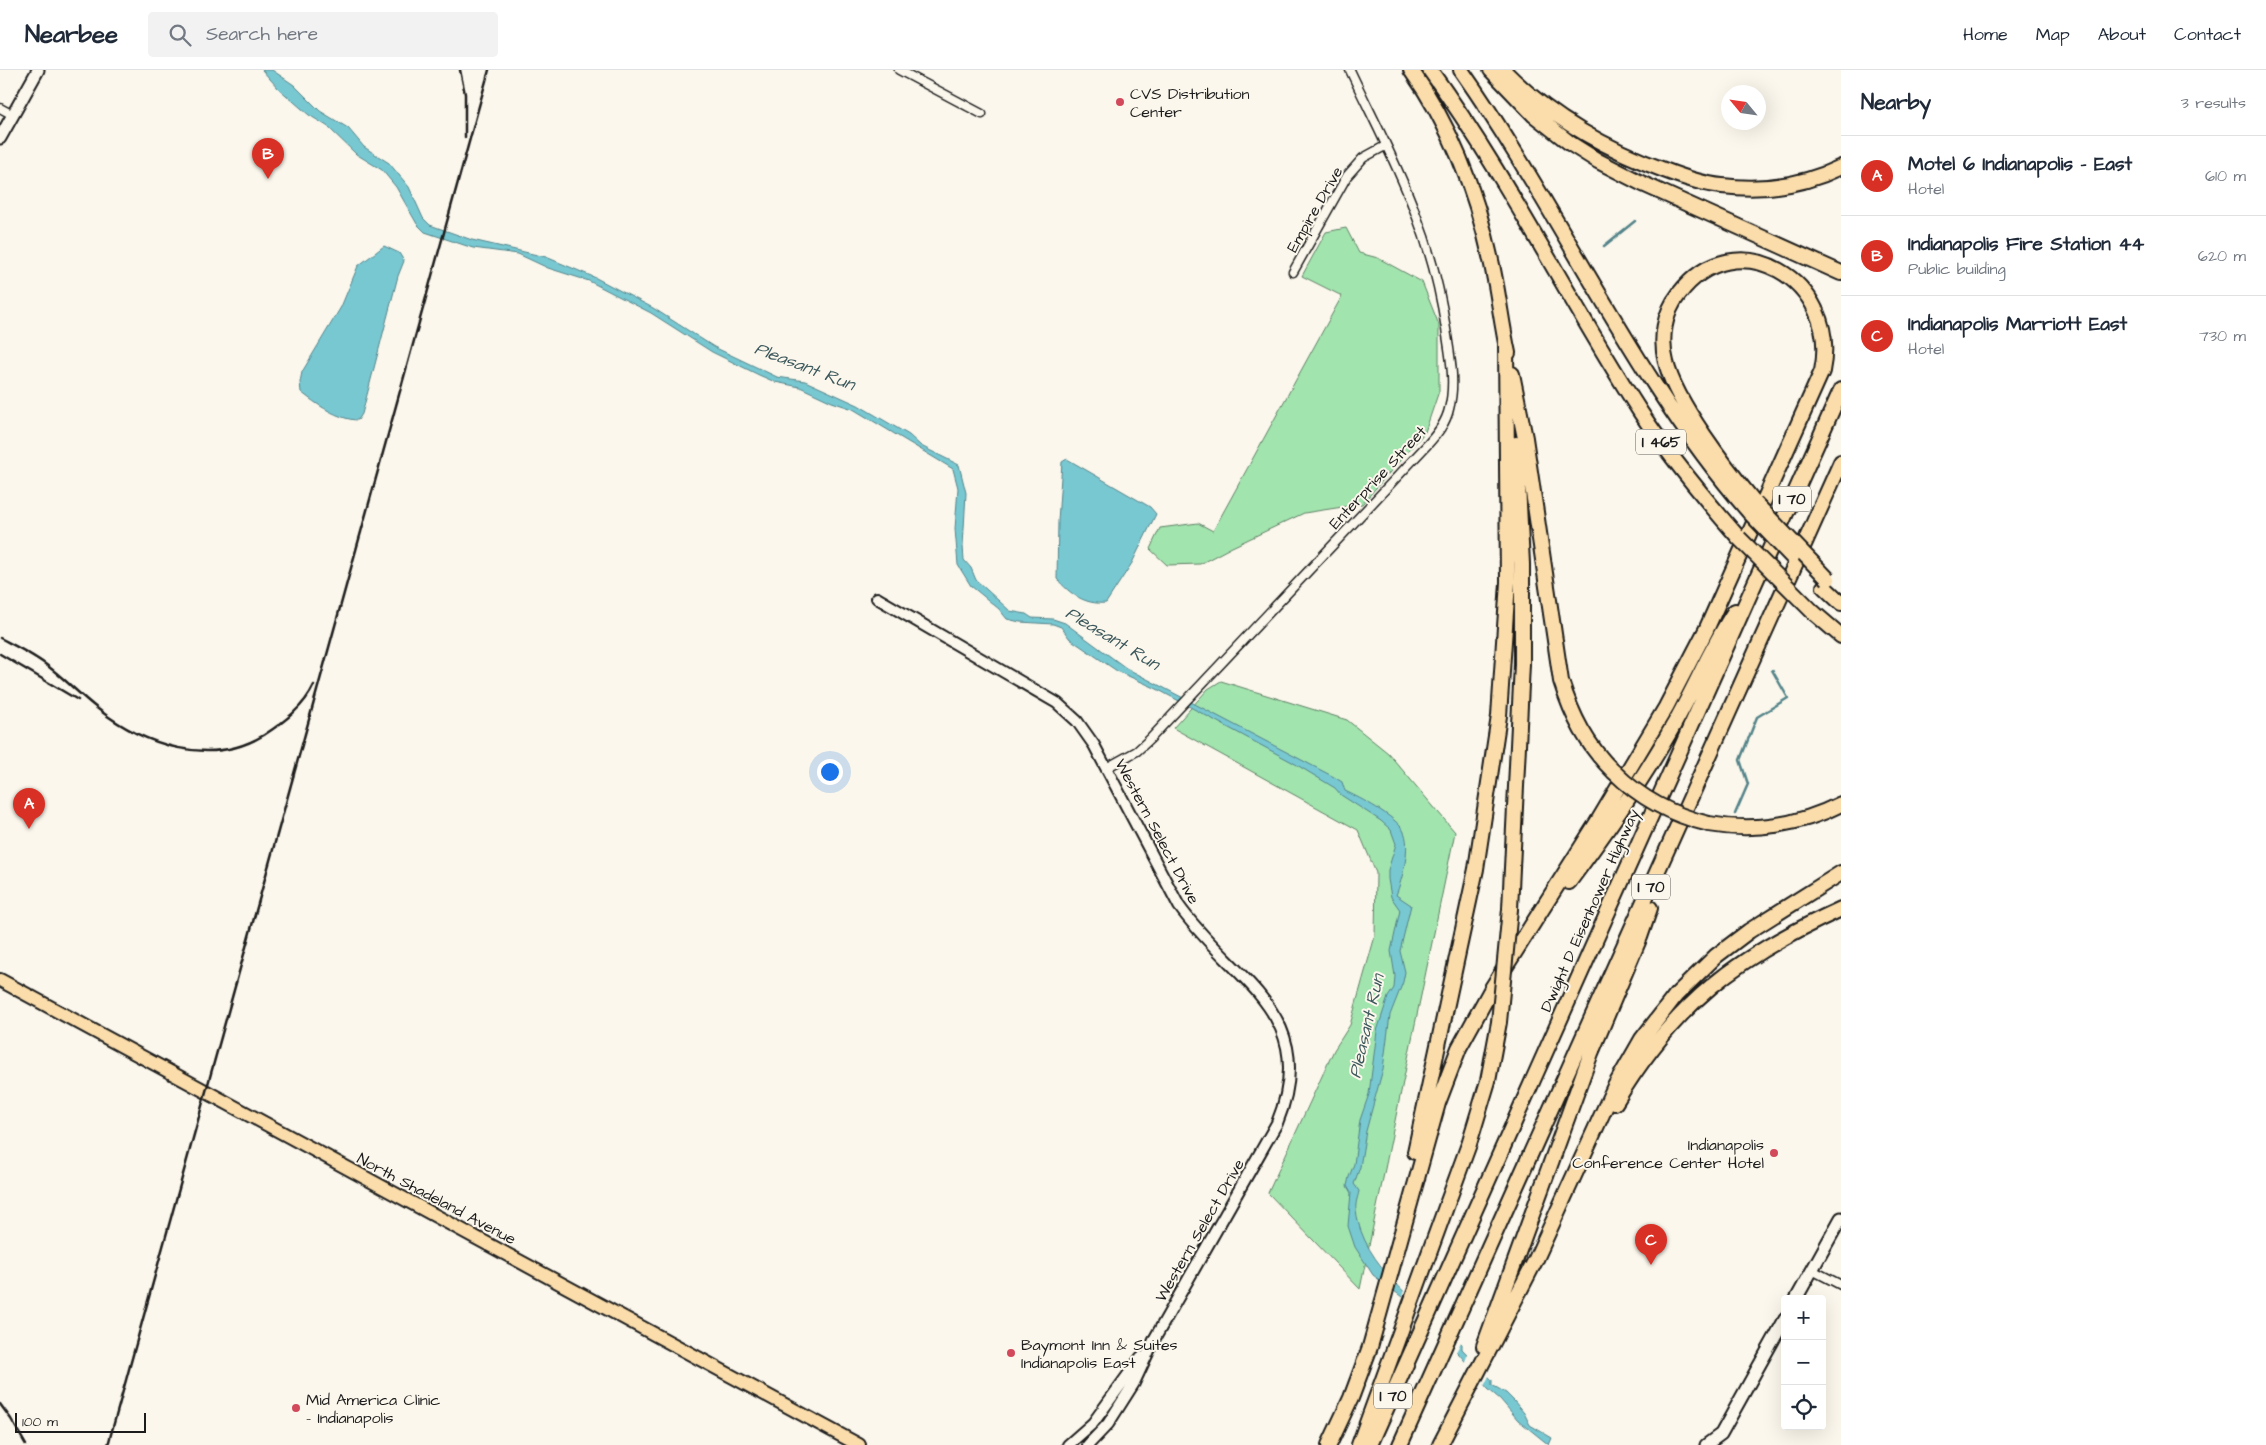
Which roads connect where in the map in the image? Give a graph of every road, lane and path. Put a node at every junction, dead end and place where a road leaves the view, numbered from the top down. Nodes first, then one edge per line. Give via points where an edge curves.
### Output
1 (38, 70) edge
2 (899, 70) edge
3 (1350, 70) edge
4 (1411, 70) edge
5 (1430, 70) edge
6 (1461, 70) edge
7 (1491, 70) edge
8 (1503, 70) edge
9 (0, 108) edge
10 (982, 114) dead end
11 (13, 115) junction
12 (0, 138) edge
13 (1385, 146) junction
14 (1841, 167) edge
15 (1293, 272) dead end
16 (1841, 273) edge
17 (1506, 344) junction
18 (1841, 390) edge
19 (1517, 400) junction
20 (1841, 462) edge
21 (1752, 508) junction
22 (1758, 574) junction
23 (1826, 583) junction
24 (1841, 591) edge
25 (877, 598) dead end
26 (1841, 603) edge
27 (1841, 636) edge
28 (1108, 768) junction
29 (1841, 804) edge
30 (1673, 838) junction
31 (1841, 874) edge
32 (1841, 909) edge
33 (1503, 971) junction
34 (0, 980) edge
35 (1587, 1149) junction
36 (1841, 1218) edge
37 (1401, 1235) junction
38 (1812, 1270) junction
39 (1841, 1285) edge
40 (1798, 1295) edge
41 (1781, 1327) edge
42 (1155, 1338) junction
43 (1489, 1343) junction
44 (1722, 1439) edge
45 (859, 1445) edge
46 (1068, 1445) edge
47 (1088, 1445) edge
48 (1328, 1445) edge
49 (1360, 1445) edge
50 (1370, 1445) edge
51 (1400, 1445) edge
52 (1440, 1445) edge
53 (1706, 1445) edge

1 - 11 main road
2 - 10 street
3 - 13 street, Enterprise Street
4 - 17 highway via 1438,114 1472,191 1496,284
5 - 27 highway, I 465, bridge via 1495,165 1642,414 1692,483 1739,538
6 - 21 highway, I 465 via 1528,172 1656,390 1696,447
7 - 16 highway via 1540,120 1598,161
8 - 14 highway via 1546,107 1594,138 1648,164 1690,179 1721,186 1769,187 1799,182
9 - 11 street
11 - 12 main road
13 - 15 street, Empire Drive via 1363,158 1347,176
13 - 28 street, Enterprise Street via 1416,212 1445,317 1452,393 1442,428 1174,714 1144,744
17 - 19 highway
17 - 37 highway via 1508,572 1499,716 1476,869 1410,1173
18 - 22 highway, Dwight D Eisenhower Highway / I 70
19 - 29 highway, bridge via 1561,681 1572,712 1592,749 1632,789 1659,807 1709,824 1737,828 1769,826 1806,818
19 - 49 highway, bridge via 1522,655 1510,909 1499,1022 1477,1120
20 - 30 highway, I 70
21 - 23 highway, I 465, bridge
21 - 33 highway via 1681,396 1668,370 1663,344 1668,314 1688,283 1714,266 1742,260 1780,269 1795,278 1813,296 1822,312 1826,332 1827,351 1822,371 1684,674 1632,766
22 - 33 highway via 1720,634 1650,765
22 - 50 highway, Dwight D Eisenhower Highway / I 70
23 - 24 highway
23 - 26 highway, I 465
25 - 28 street, Western Select Drive via 1064,708 1085,730
28 - 42 street, Western Select Drive via 1176,901 1193,924 1264,998 1282,1029 1288,1057 1288,1092 1277,1124
30 - 43 highway via 1640,937 1591,1053
30 - 51 highway, I 70
31 - 35 highway via 1739,939 1681,990 1627,1063
32 - 35 highway via 1764,948 1693,1002 1640,1064
33 - 37 highway via 1464,1037 1444,1082
34 - 45 main road, North Shadeland Avenue
35 - 43 highway via 1536,1259
36 - 38 main road
37 - 48 highway via 1382,1310 1356,1385
38 - 39 street
38 - 40 main road
41 - 44 main road
42 - 46 street, Western Select Drive via 1093,1423
42 - 47 street, Western Select Drive via 1118,1410
43 - 52 highway
44 - 53 main road

